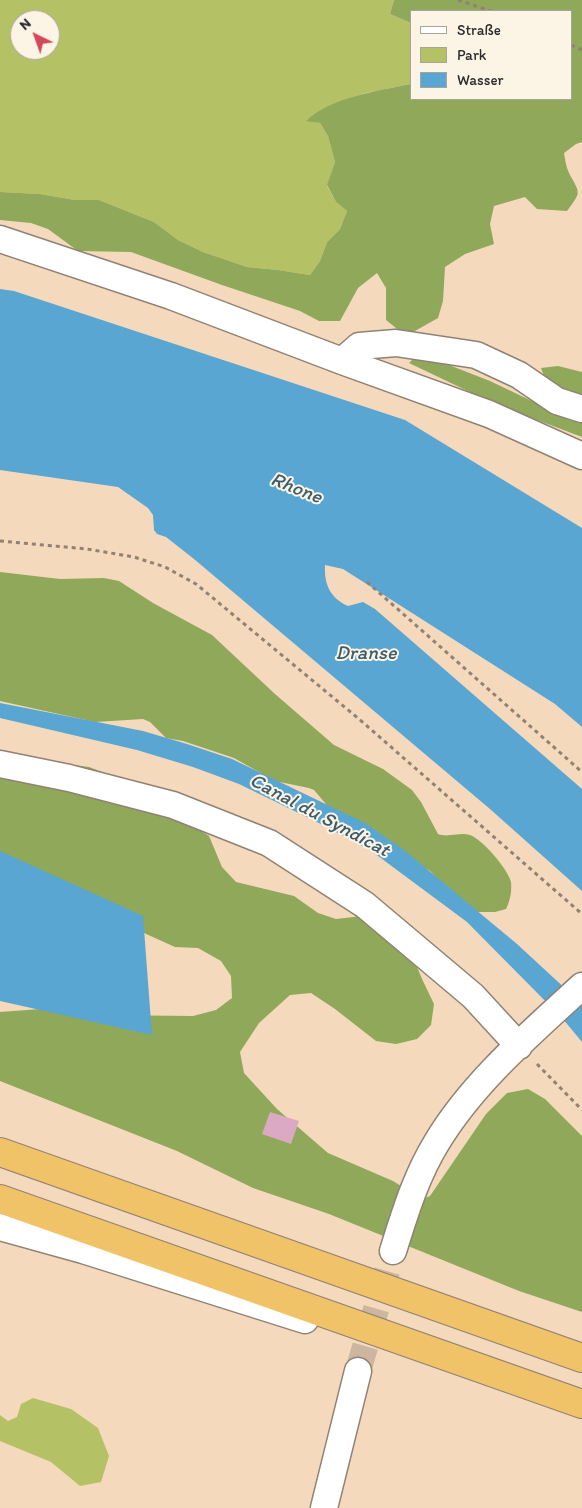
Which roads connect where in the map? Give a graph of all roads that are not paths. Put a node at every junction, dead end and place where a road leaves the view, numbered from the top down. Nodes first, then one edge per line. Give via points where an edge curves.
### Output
1 (0, 239) edge
2 (342, 361) junction
3 (582, 409) edge
4 (582, 456) edge
5 (0, 764) edge
6 (582, 986) edge
7 (526, 1038) junction
8 (0, 1152) edge
9 (0, 1199) edge
10 (0, 1226) edge
11 (393, 1251) tunnel mouth
12 (582, 1358) edge
13 (358, 1371) tunnel mouth
14 (582, 1405) edge
15 (324, 1508) edge

1 - 2 street via 171,296
2 - 3 street via 359,346 396,343 476,356 519,375 557,401
2 - 4 street via 490,414
5 - 7 street via 70,778 173,805 269,843 365,905
6 - 7 street
7 - 11 street via 459,1110 437,1142 413,1188
8 - 12 highway
9 - 14 highway
10 - 14 street
13 - 15 street

